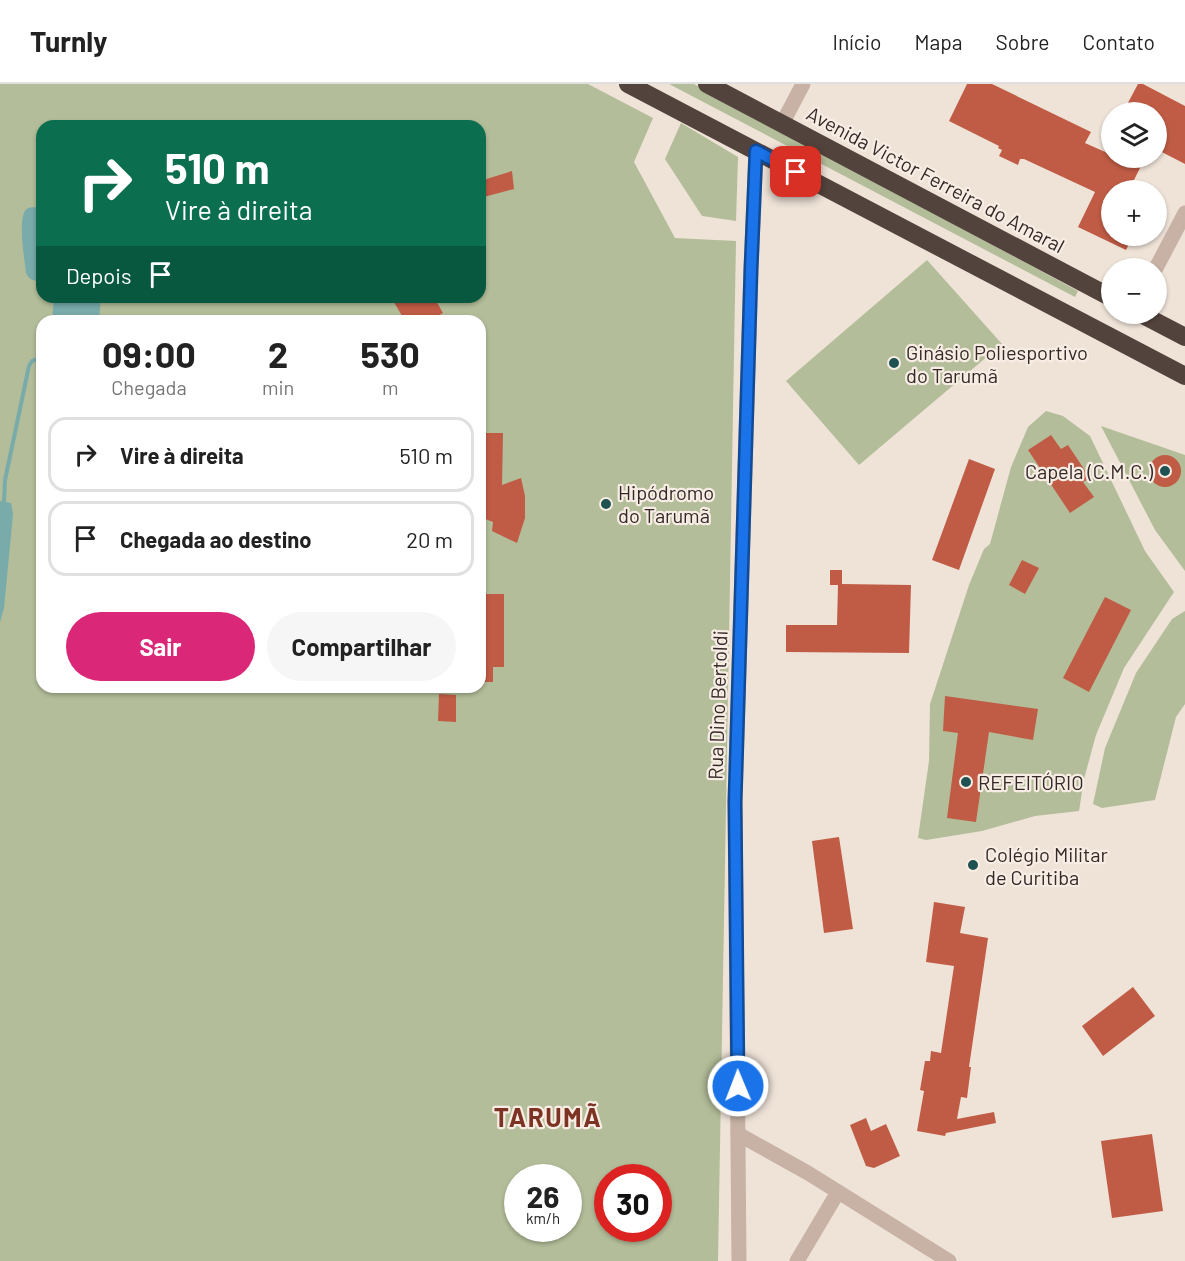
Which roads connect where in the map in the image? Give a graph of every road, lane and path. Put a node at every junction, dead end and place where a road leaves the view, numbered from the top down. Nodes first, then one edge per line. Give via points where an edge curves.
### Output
1 (628, 84) edge
2 (707, 84) edge
3 (803, 84) edge
4 (782, 124) junction
5 (756, 151) junction
6 (1185, 213) edge
7 (1161, 258) edge
8 (1101, 292) edge
9 (1161, 324) edge
10 (1185, 337) edge
11 (1181, 371) edge
12 (738, 1134) junction
13 (838, 1192) junction
14 (739, 1261) edge
15 (797, 1261) edge
16 (949, 1261) edge

1 - 5 highway
2 - 4 highway, Avenida Victor Ferreira do Amaral
3 - 4 street
4 - 8 highway, Avenida Victor Ferreira do Amaral
5 - 11 highway
5 - 12 street, Rua Dino Bertoldi via 735,802
6 - 7 street
9 - 10 highway
12 - 13 street
12 - 14 street, Rua Dino Bertoldi
13 - 15 street
13 - 16 street

